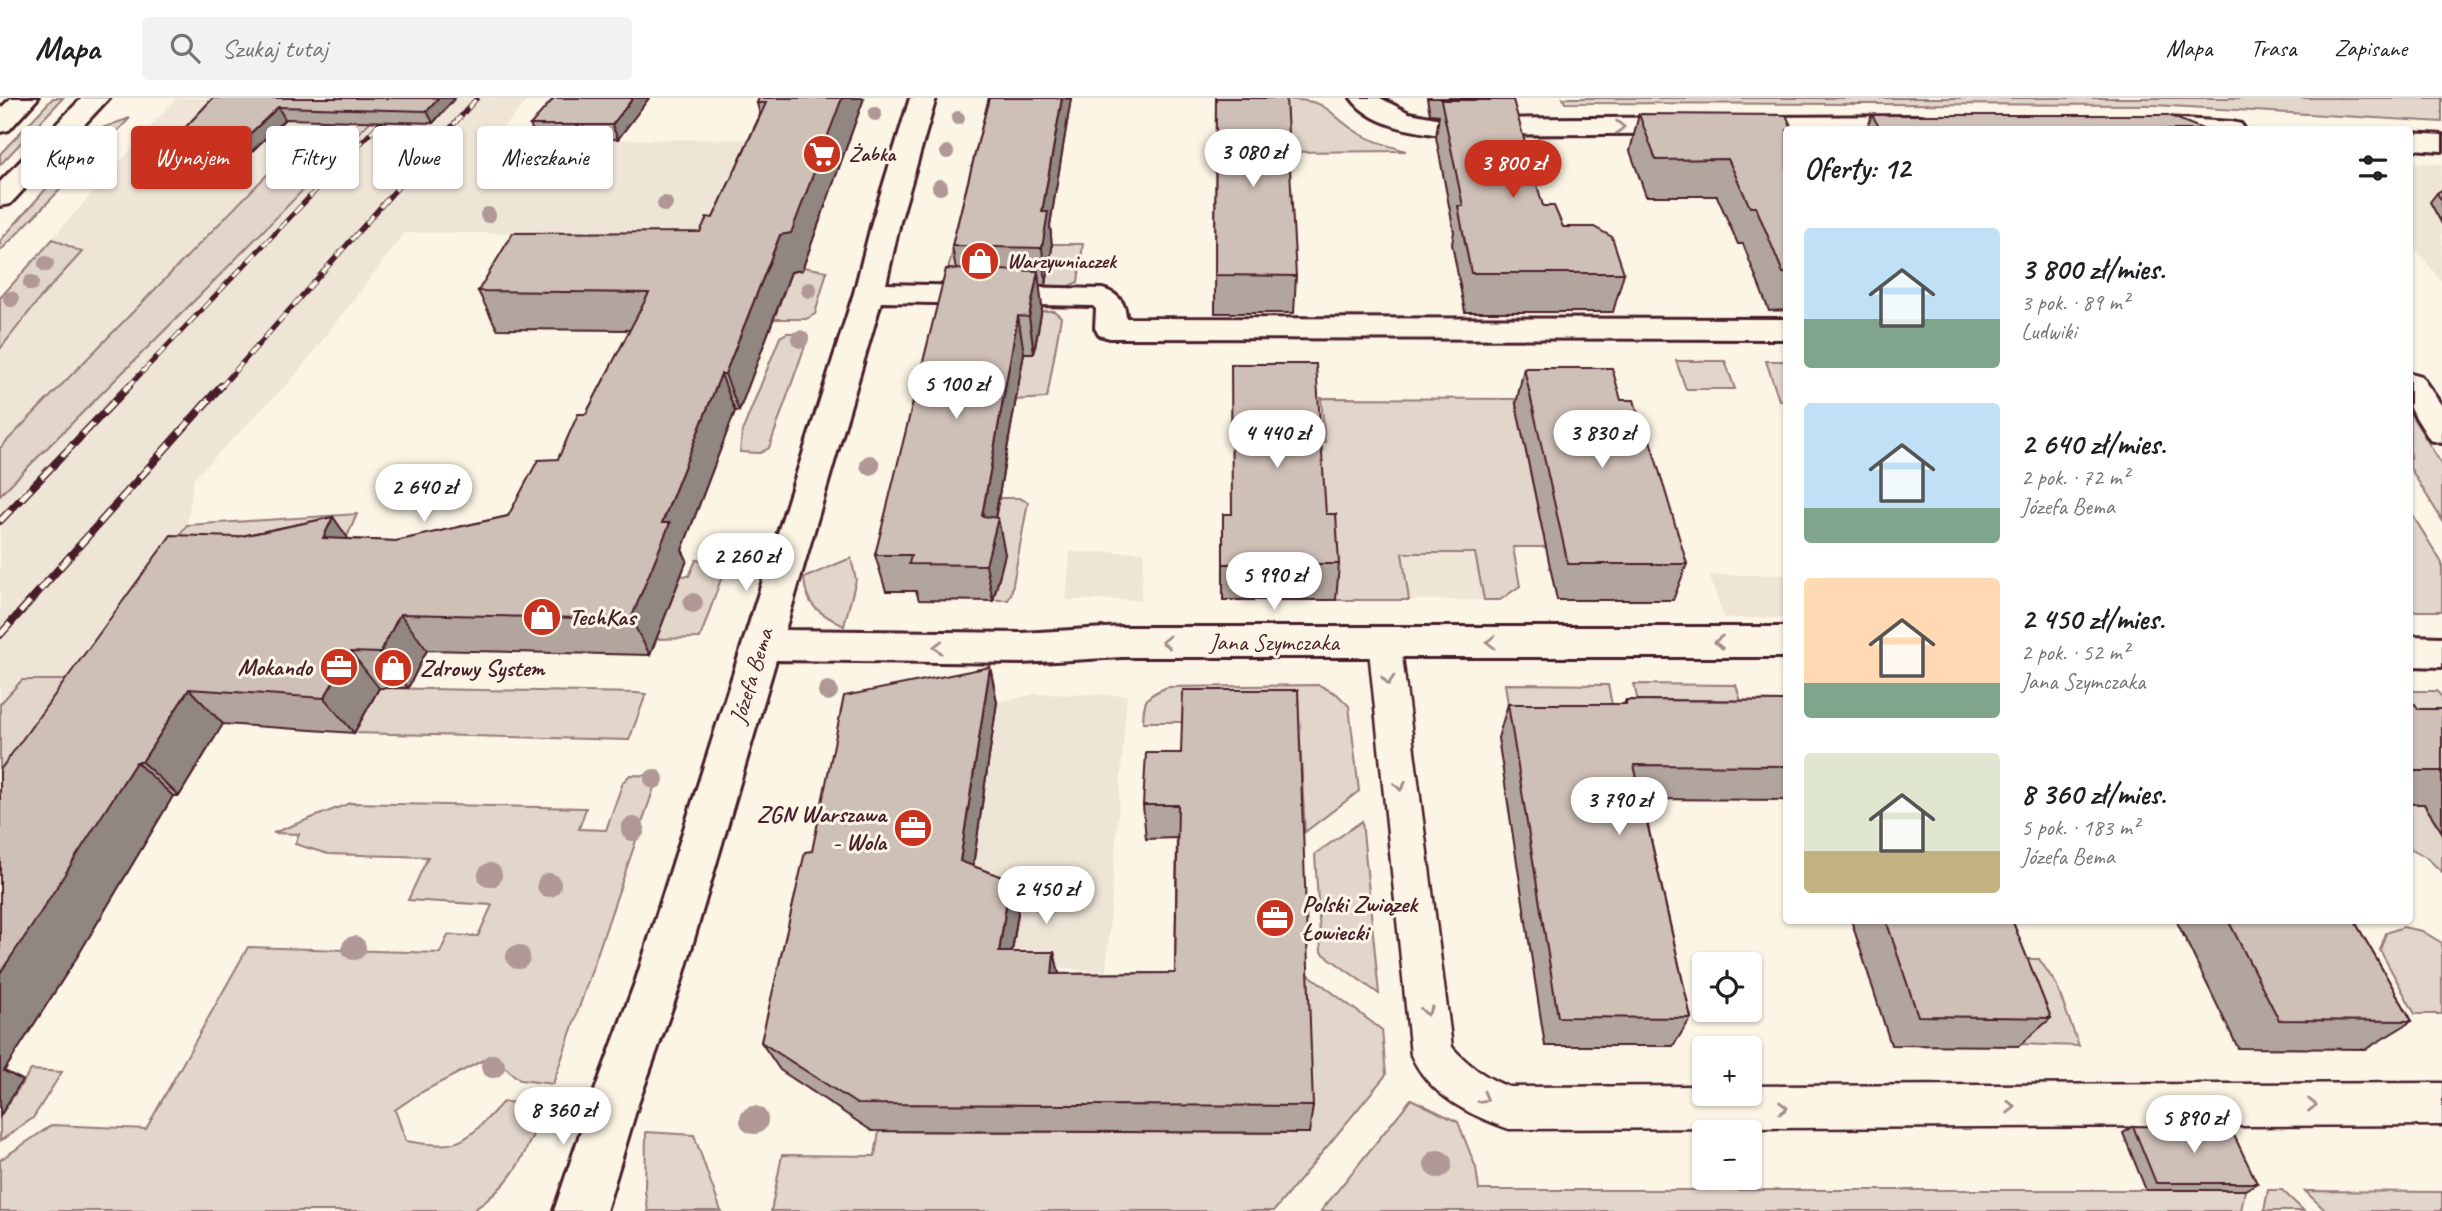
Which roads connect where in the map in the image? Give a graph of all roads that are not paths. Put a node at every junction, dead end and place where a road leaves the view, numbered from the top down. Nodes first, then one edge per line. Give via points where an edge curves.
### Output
1 (25, 98) edge
2 (96, 98) edge
3 (923, 98) edge
4 (1364, 98) edge
5 (0, 124) edge
6 (1943, 124) edge
7 (2122, 124) edge
8 (2159, 126) edge
9 (2413, 141) edge
10 (2442, 143) edge
11 (0, 198) edge
12 (869, 293) junction
13 (1783, 329) edge
14 (2413, 388) edge
15 (2442, 432) edge
16 (1384, 641) junction
17 (1783, 642) edge
18 (761, 645) junction
19 (2413, 652) edge
20 (2442, 652) edge
21 (2442, 1104) edge
22 (580, 1211) edge

1 - 5 street
2 - 11 street
3 - 12 street, Józefa Bema
4 -> 6 street via 1394,118 1441,127
7 - 8 street
9 - 10 street
12 - 13 street via 1102,298 1111,308 1110,328
12 - 18 street, Józefa Bema
14 - 15 street
17 -> 16 street, Jana Szymczaka
16 -> 18 street, Jana Szymczaka via 1122,642 1022,648
16 -> 21 lane via 1432,1055 1446,1073 1491,1102 1509,1108
18 - 22 street, Józefa Bema via 659,980
19 - 20 street

